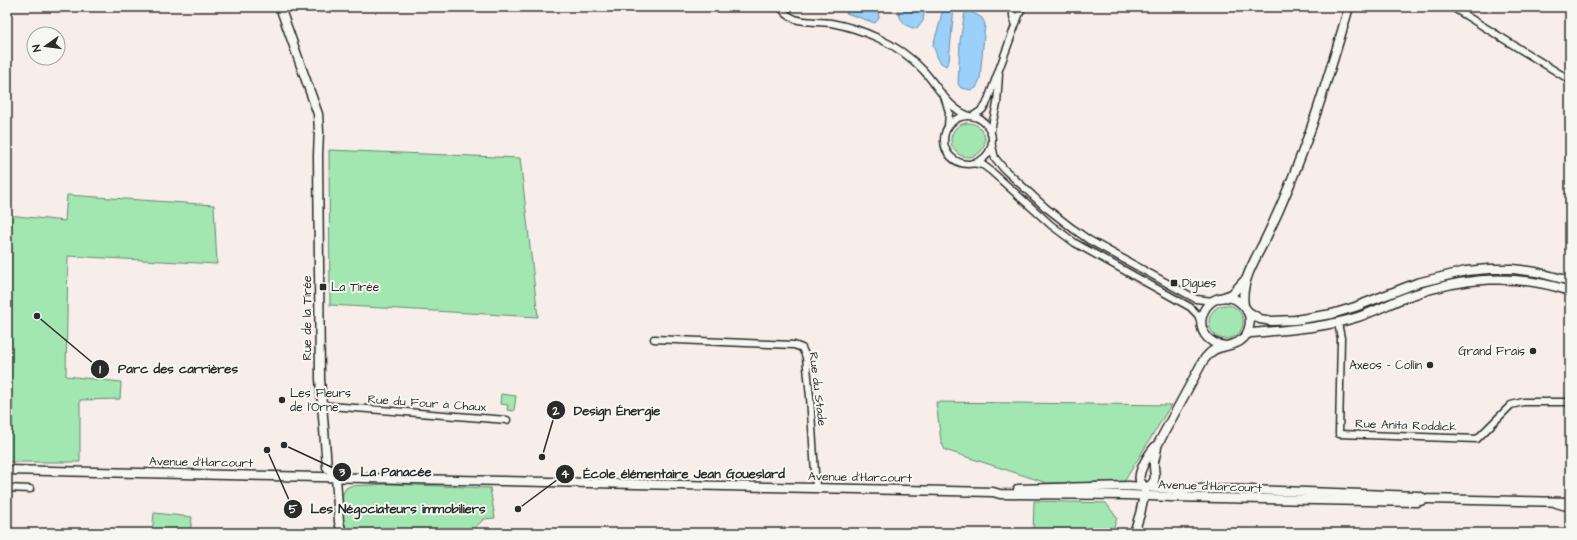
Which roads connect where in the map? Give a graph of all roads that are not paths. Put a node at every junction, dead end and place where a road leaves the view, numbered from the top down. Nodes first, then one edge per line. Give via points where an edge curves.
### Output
1 (280, 7) edge
2 (781, 7) edge
3 (1012, 7) edge
4 (1022, 7) edge
5 (1349, 7) edge
6 (1452, 7) edge
7 (1014, 30) junction
8 (1000, 67) junction
9 (1570, 80) edge
10 (943, 96) junction
11 (970, 116) junction
12 (948, 127) junction
13 (991, 130) junction
14 (992, 146) junction
15 (973, 163) junction
16 (1247, 277) junction
17 (1570, 281) edge
18 (1570, 291) edge
19 (1222, 298) junction
20 (1213, 301) junction
21 (1246, 308) junction
22 (1338, 322) junction
23 (1201, 323) junction
24 (1246, 336) junction
25 (1206, 337) junction
26 (654, 339) dead end
27 (1225, 346) junction
28 (1203, 361) junction
29 (1570, 402) edge
30 (322, 404) junction
31 (507, 420) dead end
32 (1158, 444) junction
33 (7, 470) edge
34 (336, 477) junction
35 (7, 488) edge
36 (816, 488) junction
37 (30, 490) dead end
38 (1145, 492) junction
39 (1426, 499) junction
40 (1547, 502) junction
41 (1570, 502) edge
42 (1570, 508) edge
43 (342, 533) edge
44 (1134, 533) edge

1 - 30 main road, Rue de la Tirée via 318,114
2 - 10 street via 788,15 799,20 842,25 889,44 918,65
3 - 7 street
4 - 7 street
5 - 16 main road via 1304,148 1274,221
6 - 9 street
7 - 8 street
8 - 11 street via 984,107 980,112
8 - 13 street via 997,104
10 - 11 street via 955,109
10 - 12 street via 949,112
11 - 12 street via 954,120
11 - 13 street via 985,122
12 - 15 street via 944,141 948,154 965,164
13 - 14 street
14 - 15 street via 984,159
14 - 20 street via 995,158 1004,169 1045,207 1084,236 1196,299
15 - 23 street via 983,165 992,171 1051,225 1075,243 1190,307 1198,315
16 - 19 main road via 1232,294
16 - 21 main road via 1243,292
17 - 21 main road via 1536,272 1489,269 1466,271 1417,283 1355,308 1295,320 1260,319
18 - 22 main road via 1512,279 1468,280 1419,293
19 - 20 main road
19 - 21 main road via 1233,299
20 - 23 main road via 1204,310
21 - 24 main road via 1250,324
22 - 24 main road via 1309,328 1250,333
22 - 29 street, Rue Anita Roddick via 1341,338 1339,434 1477,439 1511,406 1523,402
23 - 25 main road
24 - 27 main road via 1236,344
25 - 27 main road via 1217,345
25 - 28 main road
26 - 36 street, Rue du Stade via 794,345 802,348 806,357
27 - 28 main road via 1211,352
28 - 32 main road
30 - 31 street, Rue du Four à Chaux
30 - 34 main road, Rue de la Tirée via 327,467
32 - 38 main road via 1154,463 1155,480
32 - 38 main road via 1145,462 1140,476
33 - 34 main road, Avenue d'Harcourt
34 - 36 main road, Avenue d'Harcourt
34 - 43 main road
35 - 37 street
36 - 38 main road, Avenue d'Harcourt via 993,492 1000,489 1129,486
38 - 39 main road, Avenue d'Harcourt via 1220,489 1418,496
38 - 39 main road, Avenue d'Harcourt via 1171,498 1417,502
38 - 44 main road
39 - 40 main road, Avenue d'Harcourt
40 - 41 main road, Avenue d'Harcourt
40 - 42 street

